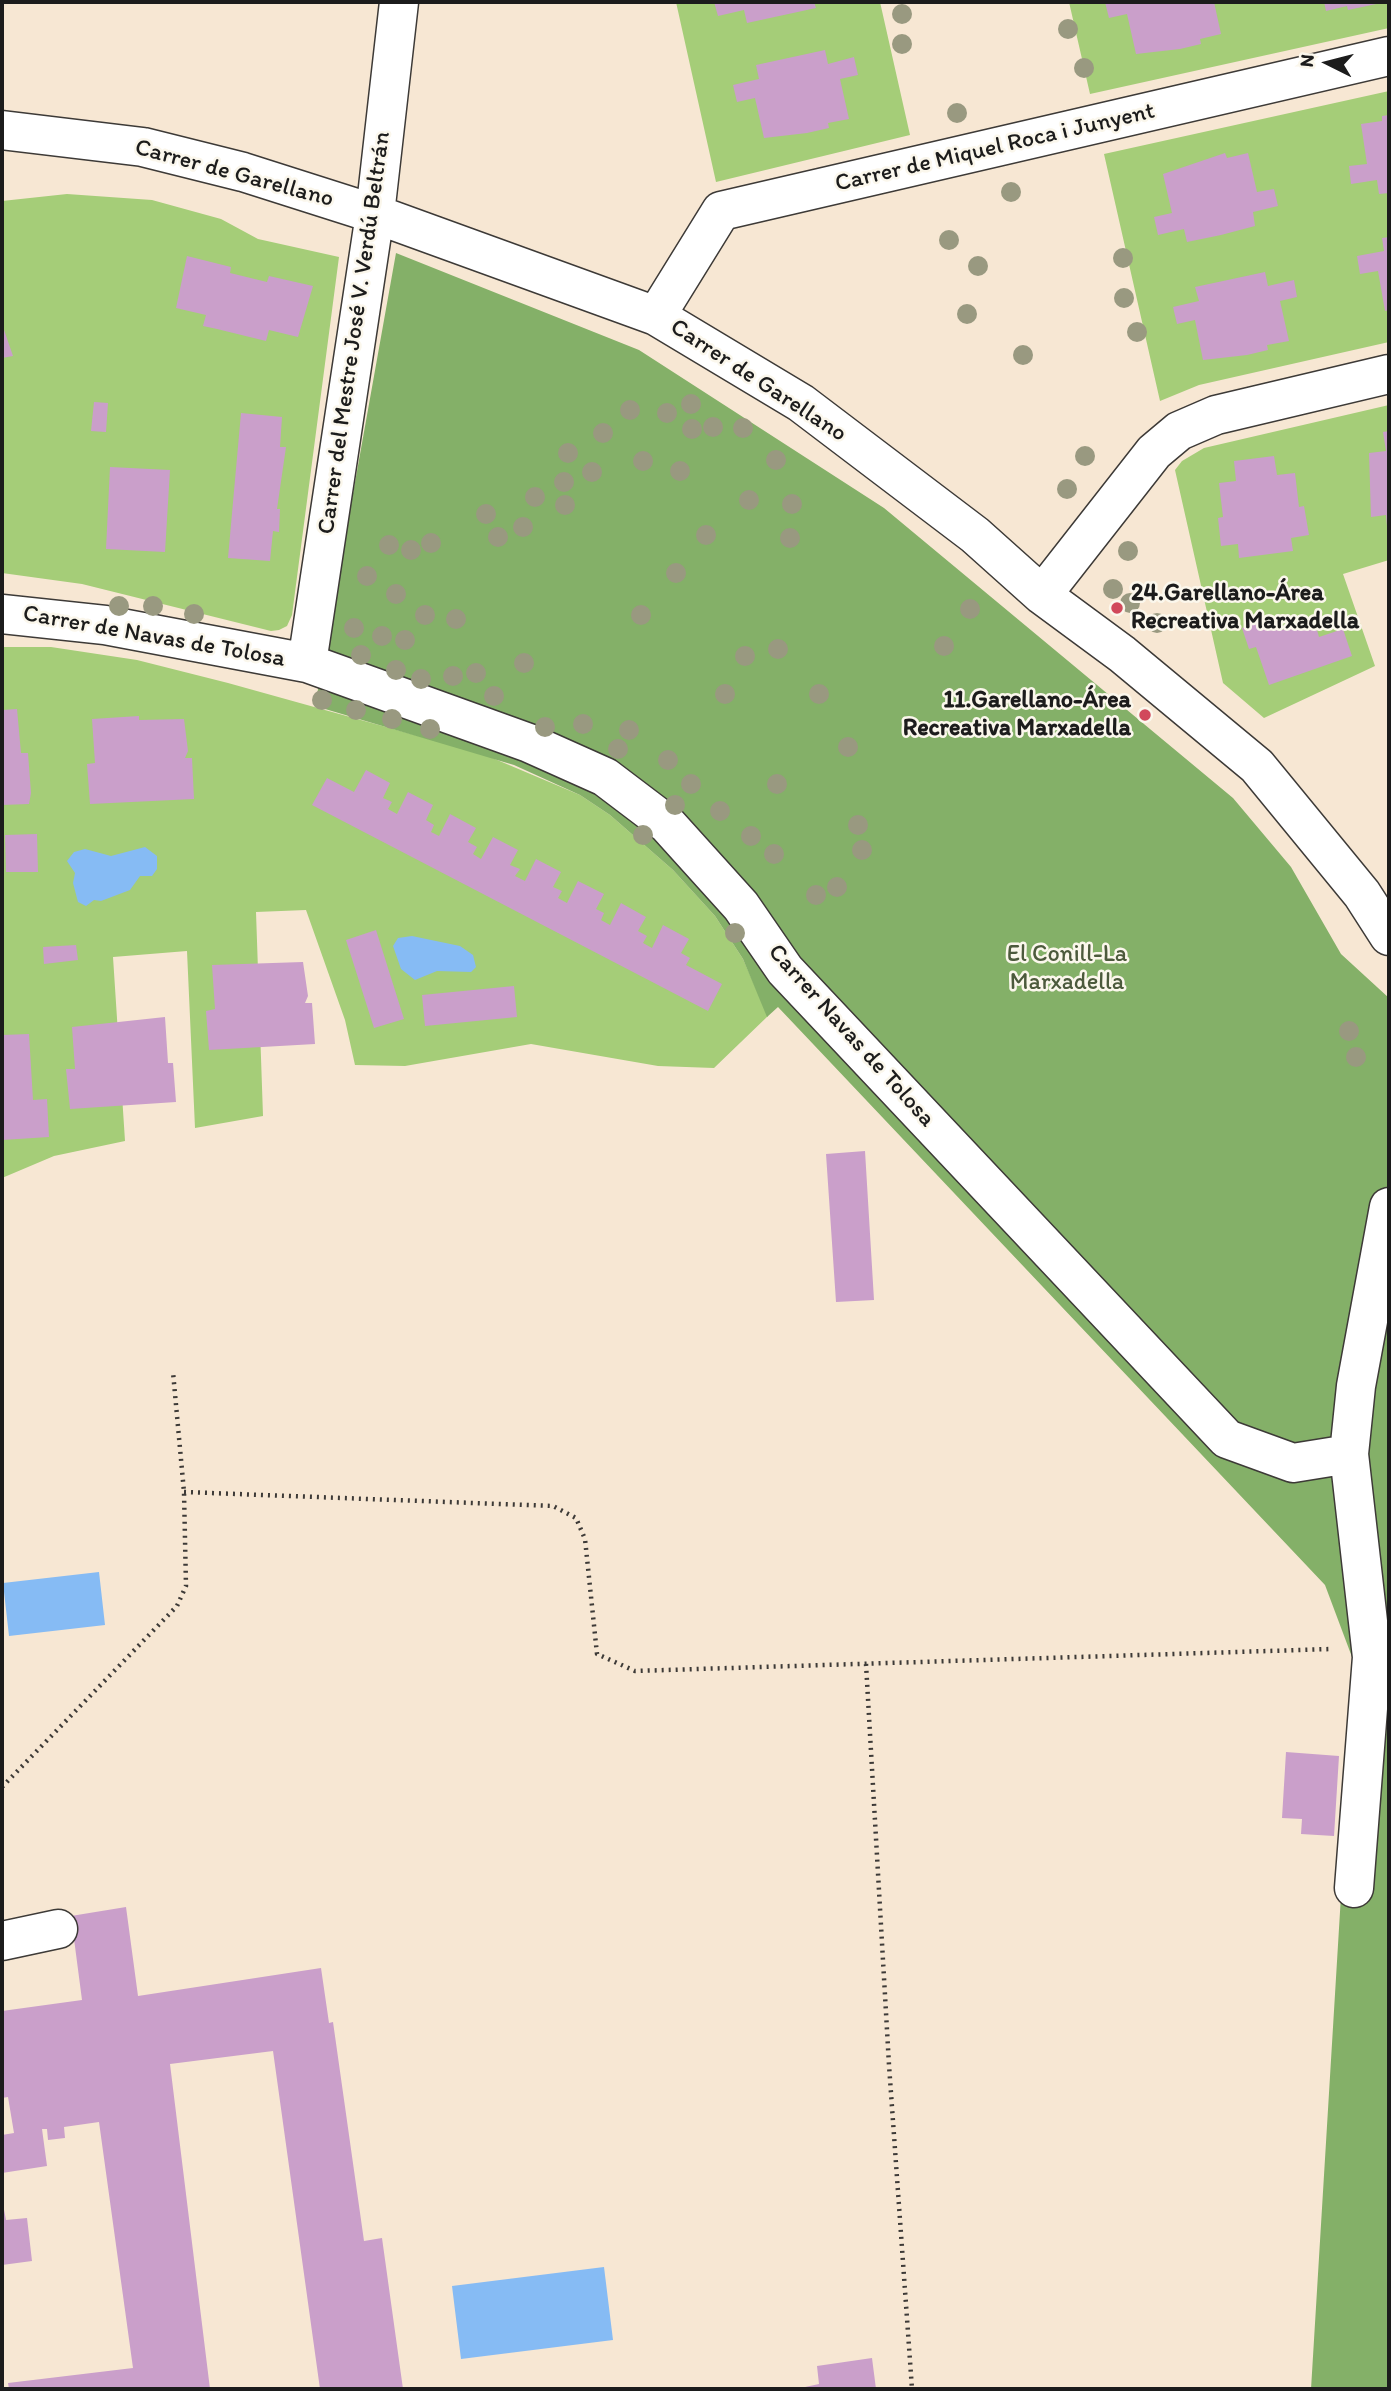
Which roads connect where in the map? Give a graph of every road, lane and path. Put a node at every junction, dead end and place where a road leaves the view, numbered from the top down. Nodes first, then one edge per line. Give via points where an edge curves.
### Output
1 (399, 2) edge
2 (1389, 56) edge
3 (2, 130) edge
4 (375, 214) junction
5 (656, 316) junction
6 (1389, 374) edge
7 (1042, 595) junction
8 (2, 614) edge
9 (307, 663) junction
10 (1389, 936) edge
11 (1389, 1207) edge
12 (173, 1372) dead end
13 (1349, 1454) junction
14 (184, 1492) junction
15 (1335, 1648) dead end
16 (866, 1664) junction
17 (2, 1787) edge
18 (1354, 1888) dead end
19 (58, 1929) dead end
20 (2, 1941) edge
21 (912, 2389) edge

1 - 4 street, Carrer del Mestre José V. Verdú Beltrán
2 - 5 street, Carrer de Miquel Roca i Junyent via 721,211
3 - 4 street, Carrer de Garellano via 143,147 243,172
4 - 5 street, Carrer de Garellano
4 - 9 street, Carrer del Mestre José V. Verdú Beltrán
5 - 7 street, Carrer de Garellano via 801,403 975,535
6 - 7 street via 1216,415 1179,431 1154,452
7 - 10 street, Carrer de Garellano via 1122,654 1257,766 1362,894
8 - 9 street, Carrer de Navas de Tolosa via 105,625
9 - 13 street, Carrer Navas de Tolosa via 529,743 616,785 667,824 741,906 785,970 1227,1439 1293,1463
11 - 13 street via 1356,1386
12 - 14 path
13 - 18 street via 1372,1657
14 - 16 path via 553,1506 576,1518 585,1539 597,1654 635,1671
14 - 17 path via 186,1586 177,1606
15 - 16 path
16 - 21 path
19 - 20 street

